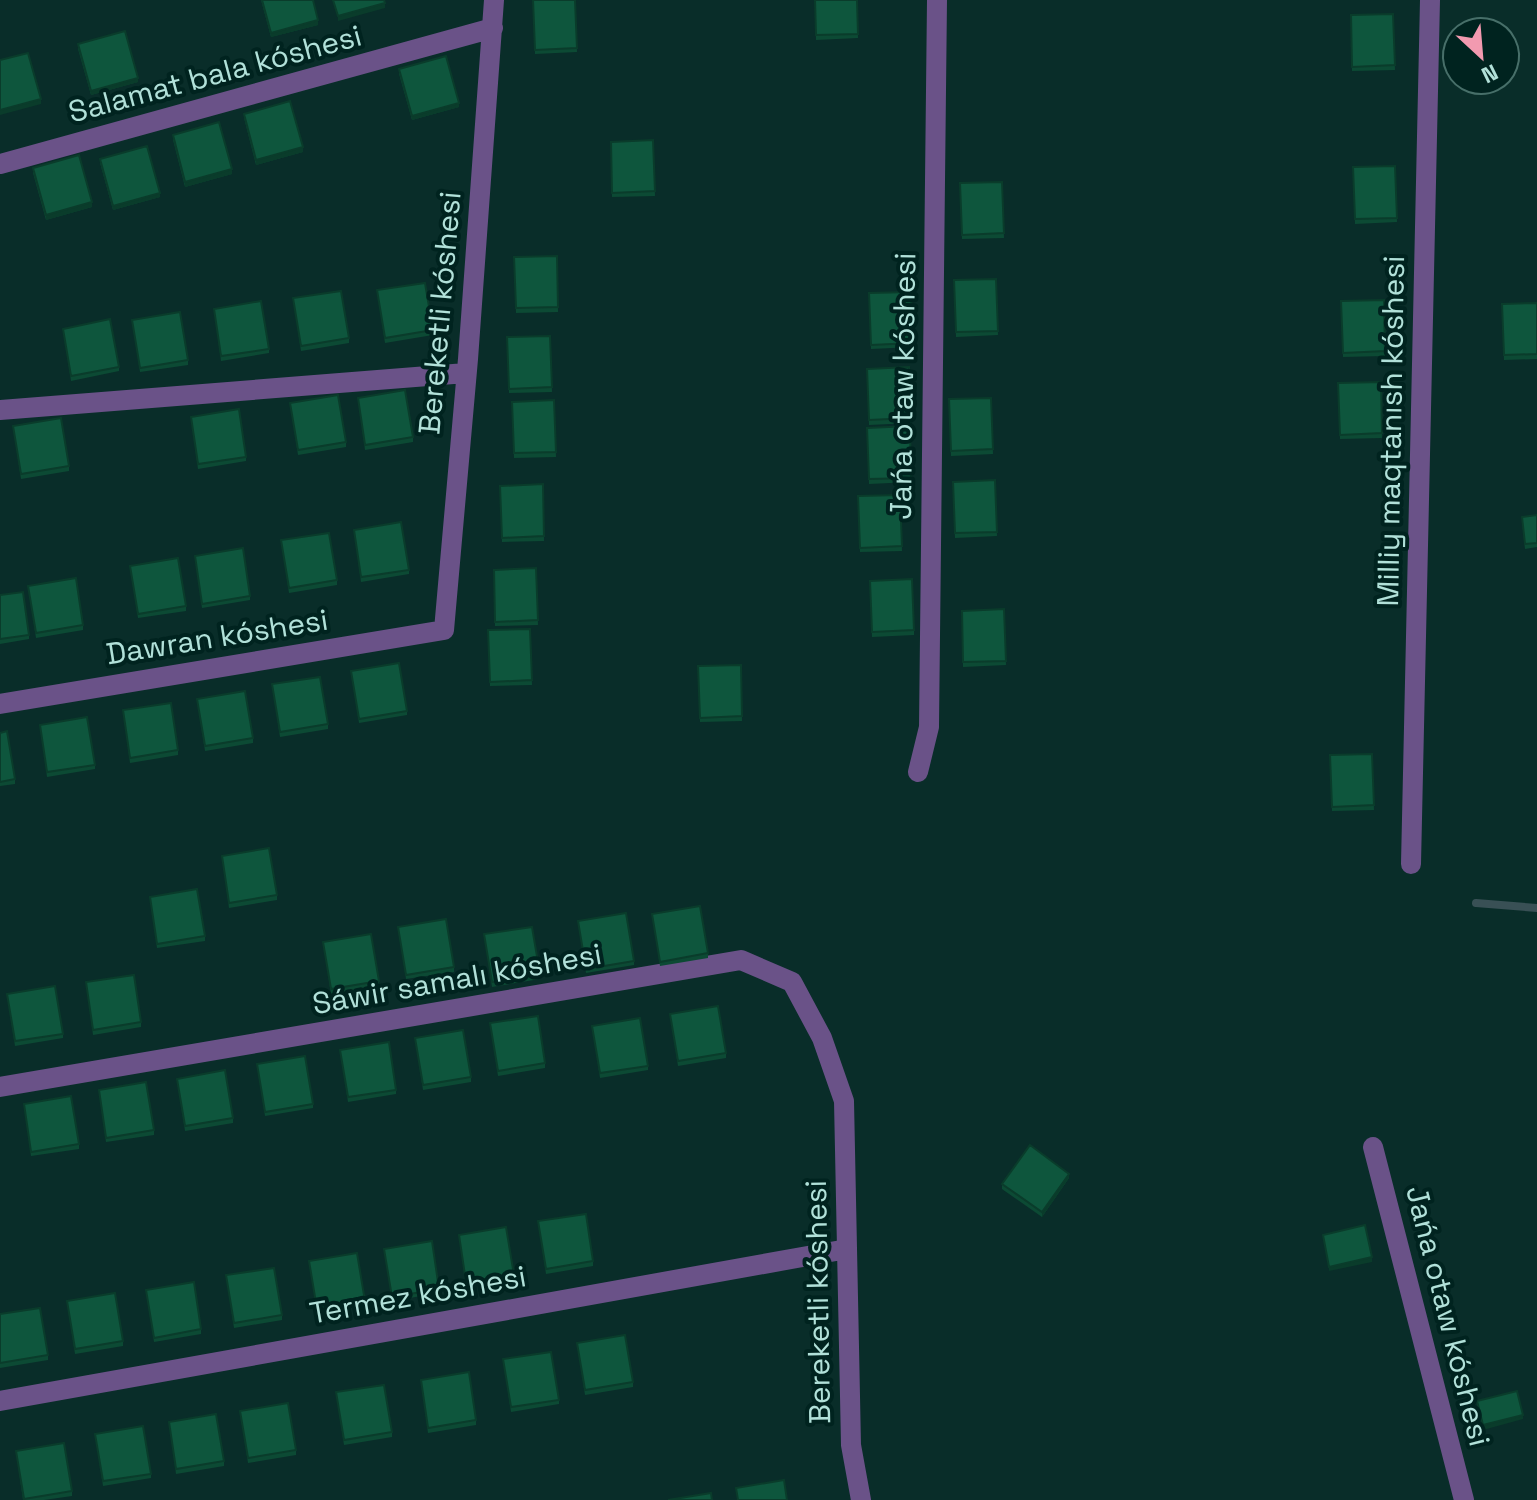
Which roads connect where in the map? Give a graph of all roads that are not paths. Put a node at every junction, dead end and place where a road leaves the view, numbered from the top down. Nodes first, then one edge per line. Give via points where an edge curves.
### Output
1 (494, 0) edge
2 (937, 0) edge
3 (1430, 0) edge
4 (493, 28) junction
5 (0, 164) edge
6 (466, 373) junction
7 (0, 410) edge
8 (444, 630) joint
9 (0, 704) edge
10 (918, 772) dead end
11 (1411, 864) dead end
12 (0, 1087) edge
13 (844, 1101) joint
14 (1373, 1147) dead end
15 (847, 1249) junction
16 (0, 1401) edge
17 (861, 1500) edge
18 (1464, 1500) edge

1 - 4 street, Bereketli kóshesi
2 - 10 street, Jańa otaw kóshesi via 929,727
3 - 11 street, Milliy maqtanısh kóshesi
4 - 5 street, Salamat bala kóshesi
4 - 6 street, Bereketli kóshesi
6 - 7 street
6 - 8 street, Bereketli kóshesi
8 - 9 street, Dawran kóshesi
12 - 13 street, Sáwir samalı kóshesi via 741,960 792,982 822,1038
13 - 15 street, Bereketli kóshesi
14 - 18 street, Jańa otaw kóshesi
15 - 16 street, Termez kóshesi
15 - 17 street, Bereketli kóshesi via 851,1445

